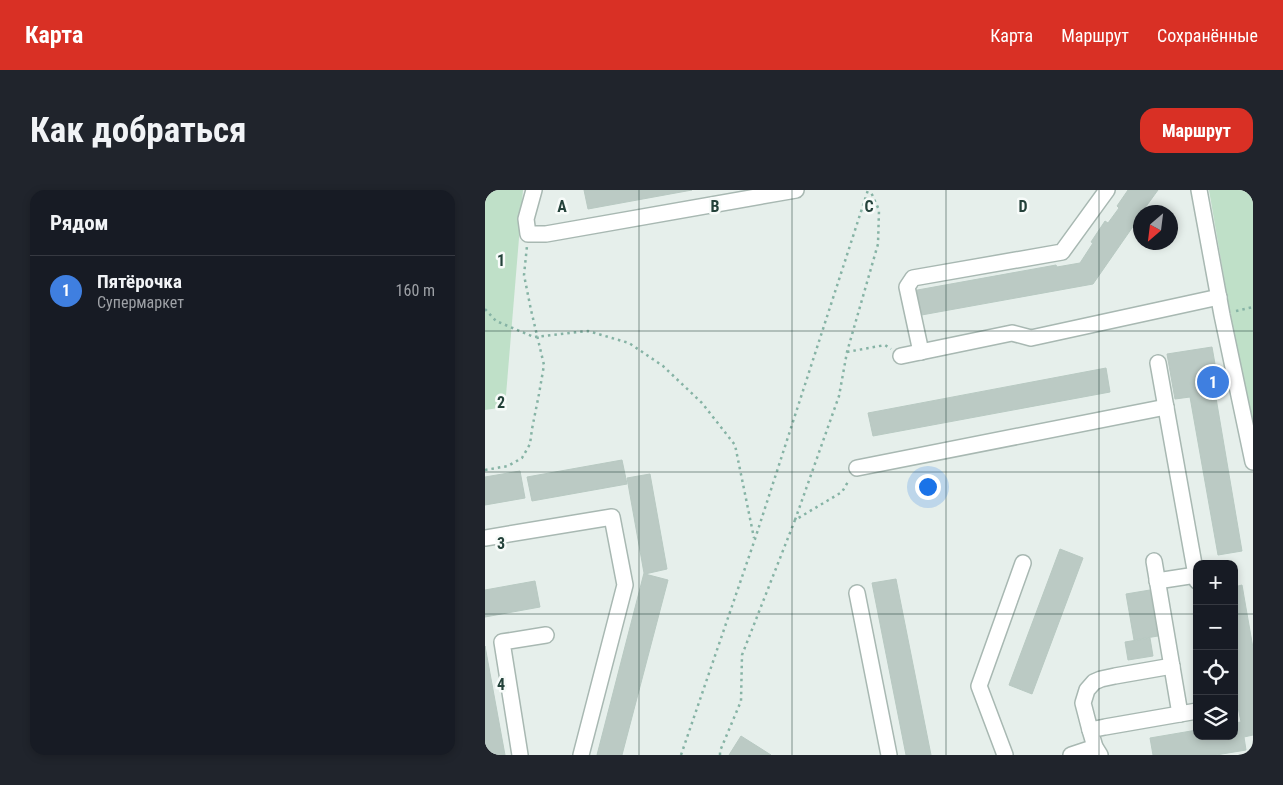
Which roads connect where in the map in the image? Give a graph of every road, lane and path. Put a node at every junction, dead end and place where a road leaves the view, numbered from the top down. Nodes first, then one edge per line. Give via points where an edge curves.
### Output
1 (534, 190) edge
2 (796, 190) edge
3 (869, 190) edge
4 (1107, 190) edge
5 (1199, 190) edge
6 (528, 234) junction
7 (1219, 297) junction
8 (1253, 307) edge
9 (485, 309) edge
10 (1222, 314) junction
11 (537, 337) junction
12 (847, 352) junction
13 (921, 352) junction
14 (901, 356) joint
15 (1158, 363) dead end
16 (1166, 407) junction
17 (1253, 462) edge
18 (857, 468) joint
19 (485, 470) edge
20 (795, 520) junction
21 (485, 538) edge
22 (755, 539) junction
23 (1154, 561) dead end
24 (1193, 561) edge
25 (1023, 563) dead end
26 (1193, 578) edge
27 (1157, 581) junction
28 (857, 593) dead end
29 (546, 636) dead end
30 (1172, 666) junction
31 (1193, 712) edge
32 (1180, 714) junction
33 (1090, 730) junction
34 (1098, 751) edge
35 (520, 755) edge
36 (581, 755) edge
37 (681, 755) edge
38 (720, 755) edge
39 (889, 755) edge
40 (1005, 755) edge
41 (1071, 755) edge

1 - 6 street via 526,219
2 - 6 street via 546,234
3 - 12 path via 879,210 878,244
3 - 22 path
4 - 13 street via 1062,252 913,278 907,287
5 - 7 street
6 - 11 path via 524,275
7 - 10 street
7 - 13 street via 1031,338 1012,333
8 - 10 path
9 - 11 path via 496,321
10 - 17 street
11 - 19 path via 544,365 530,444 522,458 508,466
11 - 22 path via 588,331 629,343 663,366 702,403 735,445
12 - 14 path via 885,345
12 - 20 path via 839,396
13 - 14 street
15 - 16 street
16 - 18 street
16 - 24 street
18 - 20 path via 842,492
20 - 38 path via 742,655 741,701
21 - 36 street via 612,517 625,585
22 - 37 path
23 - 27 street
25 - 40 street via 979,686
26 - 27 street
27 - 30 street
28 - 39 street
29 - 35 street via 502,642
30 - 32 street
30 - 33 street via 1094,682 1083,703
31 - 32 street
32 - 33 street
33 - 34 street
34 - 41 street

